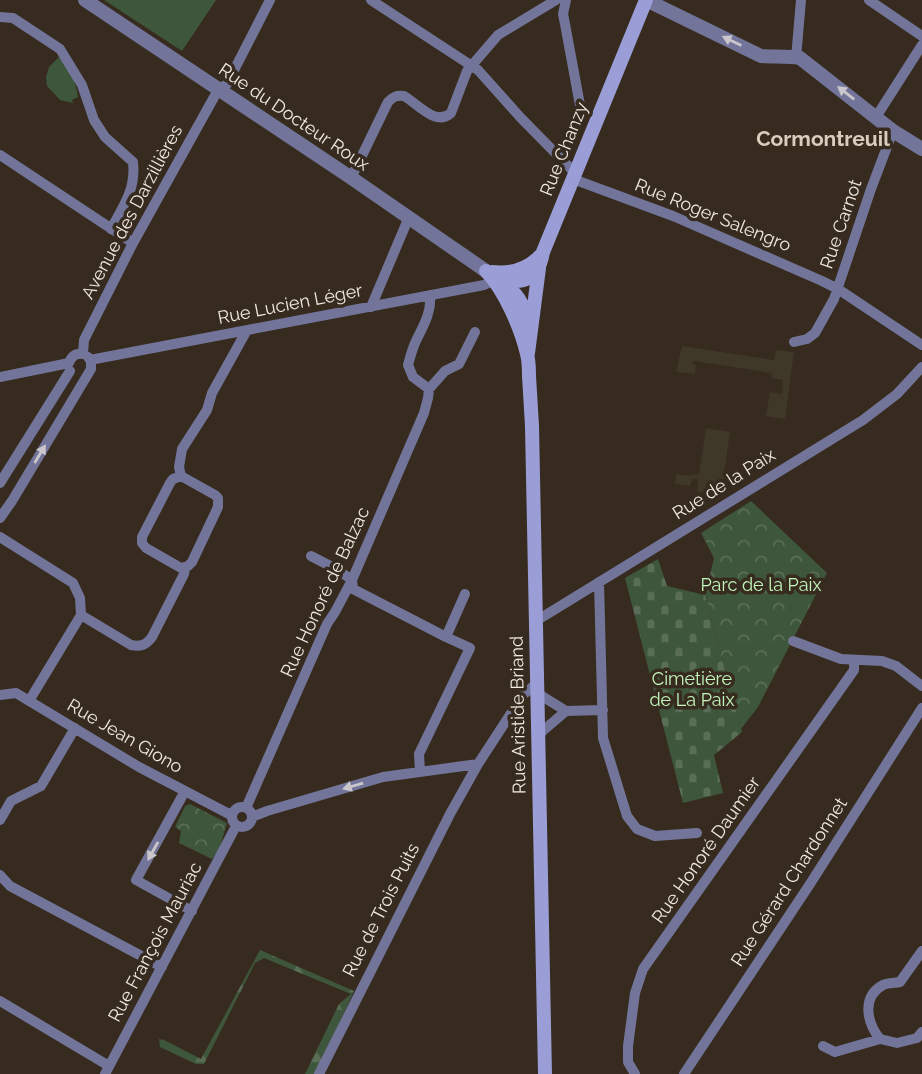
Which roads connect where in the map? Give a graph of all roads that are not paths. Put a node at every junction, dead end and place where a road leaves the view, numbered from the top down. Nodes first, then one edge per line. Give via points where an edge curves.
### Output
1 (85, 0) edge
2 (270, 0) edge
3 (372, 0) edge
4 (556, 0) edge
5 (566, 0) edge
6 (646, 0) edge
7 (801, 0) edge
8 (869, 0) edge
9 (0, 17) edge
10 (922, 36) edge
11 (922, 46) edge
12 (796, 58) junction
13 (472, 65) junction
14 (218, 90) junction
15 (582, 116) dead end
16 (876, 117) junction
17 (893, 131) junction
18 (922, 149) edge
19 (2, 161) edge
20 (574, 176) junction
21 (350, 177) junction
22 (409, 217) junction
23 (111, 229) junction
24 (133, 243) junction
25 (543, 252) junction
26 (537, 271) junction
27 (487, 273) junction
28 (838, 289) junction
29 (430, 295) junction
30 (527, 298) junction
31 (371, 307) junction
32 (247, 330) junction
33 (475, 332) dead end
34 (526, 335) junction
35 (794, 342) dead end
36 (922, 345) edge
37 (86, 357) junction
38 (70, 367) junction
39 (922, 367) edge
40 (43, 368) junction
41 (87, 375) junction
42 (0, 377) edge
43 (61, 385) junction
44 (429, 388) junction
45 (73, 398) junction
46 (181, 476) junction
47 (0, 483) edge
48 (2, 511) edge
49 (0, 537) edge
50 (311, 556) dead end
51 (185, 567) junction
52 (352, 580) junction
53 (599, 582) junction
54 (466, 594) dead end
55 (80, 614) junction
56 (536, 621) junction
57 (446, 636) junction
58 (793, 641) dead end
59 (854, 660) junction
60 (922, 686) edge
61 (537, 688) junction
62 (0, 695) edge
63 (30, 701) junction
64 (922, 708) edge
65 (603, 710) junction
66 (566, 711) junction
67 (75, 728) junction
68 (538, 735) junction
69 (478, 764) junction
70 (420, 772) junction
71 (185, 791) junction
72 (249, 812) junction
73 (0, 820) edge
74 (234, 820) junction
75 (697, 832) dead end
76 (0, 875) edge
77 (191, 911) junction
78 (922, 951) edge
79 (162, 967) junction
80 (0, 1001) edge
81 (922, 1032) edge
82 (880, 1039) junction
83 (823, 1046) dead end
84 (107, 1070) edge
85 (318, 1074) edge
86 (545, 1074) edge
87 (635, 1074) edge
88 (685, 1074) edge

1 - 14 street, Rue du Docteur Roux
2 - 14 street, Avenue des Darzillières via 227,84
3 - 13 street
4 - 13 street via 498,35
5 - 15 street via 565,24
12 -> 6 street via 761,56
6 - 20 main road, Rue Chanzy
7 - 12 street
8 - 10 street
9 - 23 street via 13,18 60,49 82,85 104,137 133,162 135,177
11 - 16 street
16 -> 12 street
13 - 20 street
13 - 21 street via 446,118 434,117 404,96 393,97
14 - 21 street, Rue du Docteur Roux
14 - 24 street, Avenue des Darzillières
16 - 17 street
17 - 18 street
17 - 28 street, Rue Carnot
19 - 23 street
20 - 25 main road, Rue Chanzy
20 - 28 street, Rue Roger Salengro
21 - 22 street, Rue du Docteur Roux
22 - 27 street, Rue du Docteur Roux
22 - 31 street
23 - 24 street
24 - 37 street, Avenue des Darzillières via 84,340
25 - 26 main road, Rue Chanzy
25 - 27 main road via 528,267
26 - 27 main road via 512,283
26 - 30 main road, Rue Chanzy
27 - 29 street, Rue Lucien Léger via 484,285
27 - 30 main road
27 - 34 main road
28 - 35 street, Rue Carnot via 815,333
28 - 36 street, Rue Roger Salengro
29 - 31 street, Rue Lucien Léger
29 - 44 street via 431,304 408,365 413,377
30 - 34 main road
31 - 32 street, Rue Lucien Léger
32 - 37 street, Rue Lucien Léger
32 - 46 street via 182,449
33 - 44 street via 460,364 445,371
34 - 56 main road, Rue Aristide Briand
37 - 38 street, Rue Lucien Léger via 72,357
37 - 41 street via 91,369
38 - 40 street, Rue Lucien Léger
38 - 41 street, Rue Lucien Léger via 76,376
38 - 43 street
39 - 53 street, Rue de la Paix via 897,394 863,419
40 - 42 street, Rue Lucien Léger
40 - 43 street via 57,375
41 - 45 street
43 - 45 street
43 - 47 street
44 - 52 street, Rue Honoré de Balzac via 424,413
48 -> 45 street
46 - 51 street via 215,495 219,503 192,562
46 - 51 street via 170,483 142,543
49 - 55 street via 73,583 80,598
50 - 52 street
51 - 55 street via 147,644 131,645
52 - 57 street via 353,589
52 - 72 street, Rue Honoré de Balzac via 327,624
53 - 56 street, Rue de la Paix
53 - 65 street
54 - 57 street
55 - 63 street
56 - 61 main road, Rue Aristide Briand
57 - 70 street via 470,648 419,754
58 - 59 street
59 - 60 street via 896,666
59 - 87 street, Rue Honoré Daumier via 854,670 643,969 628,1046 628,1062
61 - 66 street
61 - 68 main road, Rue Aristide Briand
61 - 69 street, Rue de Trois Puits via 523,695
62 - 63 street, Rue Jean Giono via 16,693
63 - 67 street, Rue Jean Giono
64 - 88 street, Rue Gérard Chardonnet
65 - 66 street
65 - 75 street via 603,738 627,816 637,829 655,836
66 - 68 street
67 - 71 street, Rue Jean Giono
67 - 73 street via 41,786 11,801
68 - 86 main road, Rue Aristide Briand
69 - 70 street
69 - 85 street, Rue de Trois Puits
70 -> 72 street via 383,777 267,811
71 - 74 street, Rue Jean Giono
71 -> 77 street via 136,880
72 - 74 street via 237,808
72 - 74 street via 250,822 245,827
74 - 77 street, Rue François Mauriac
76 - 79 street via 10,886
77 - 79 street, Rue François Mauriac
78 - 82 street via 900,982 884,985 872,995 868,1010 871,1028
79 - 84 street, Rue François Mauriac
80 - 84 street
81 - 82 street via 897,1043
82 - 83 street via 835,1052

